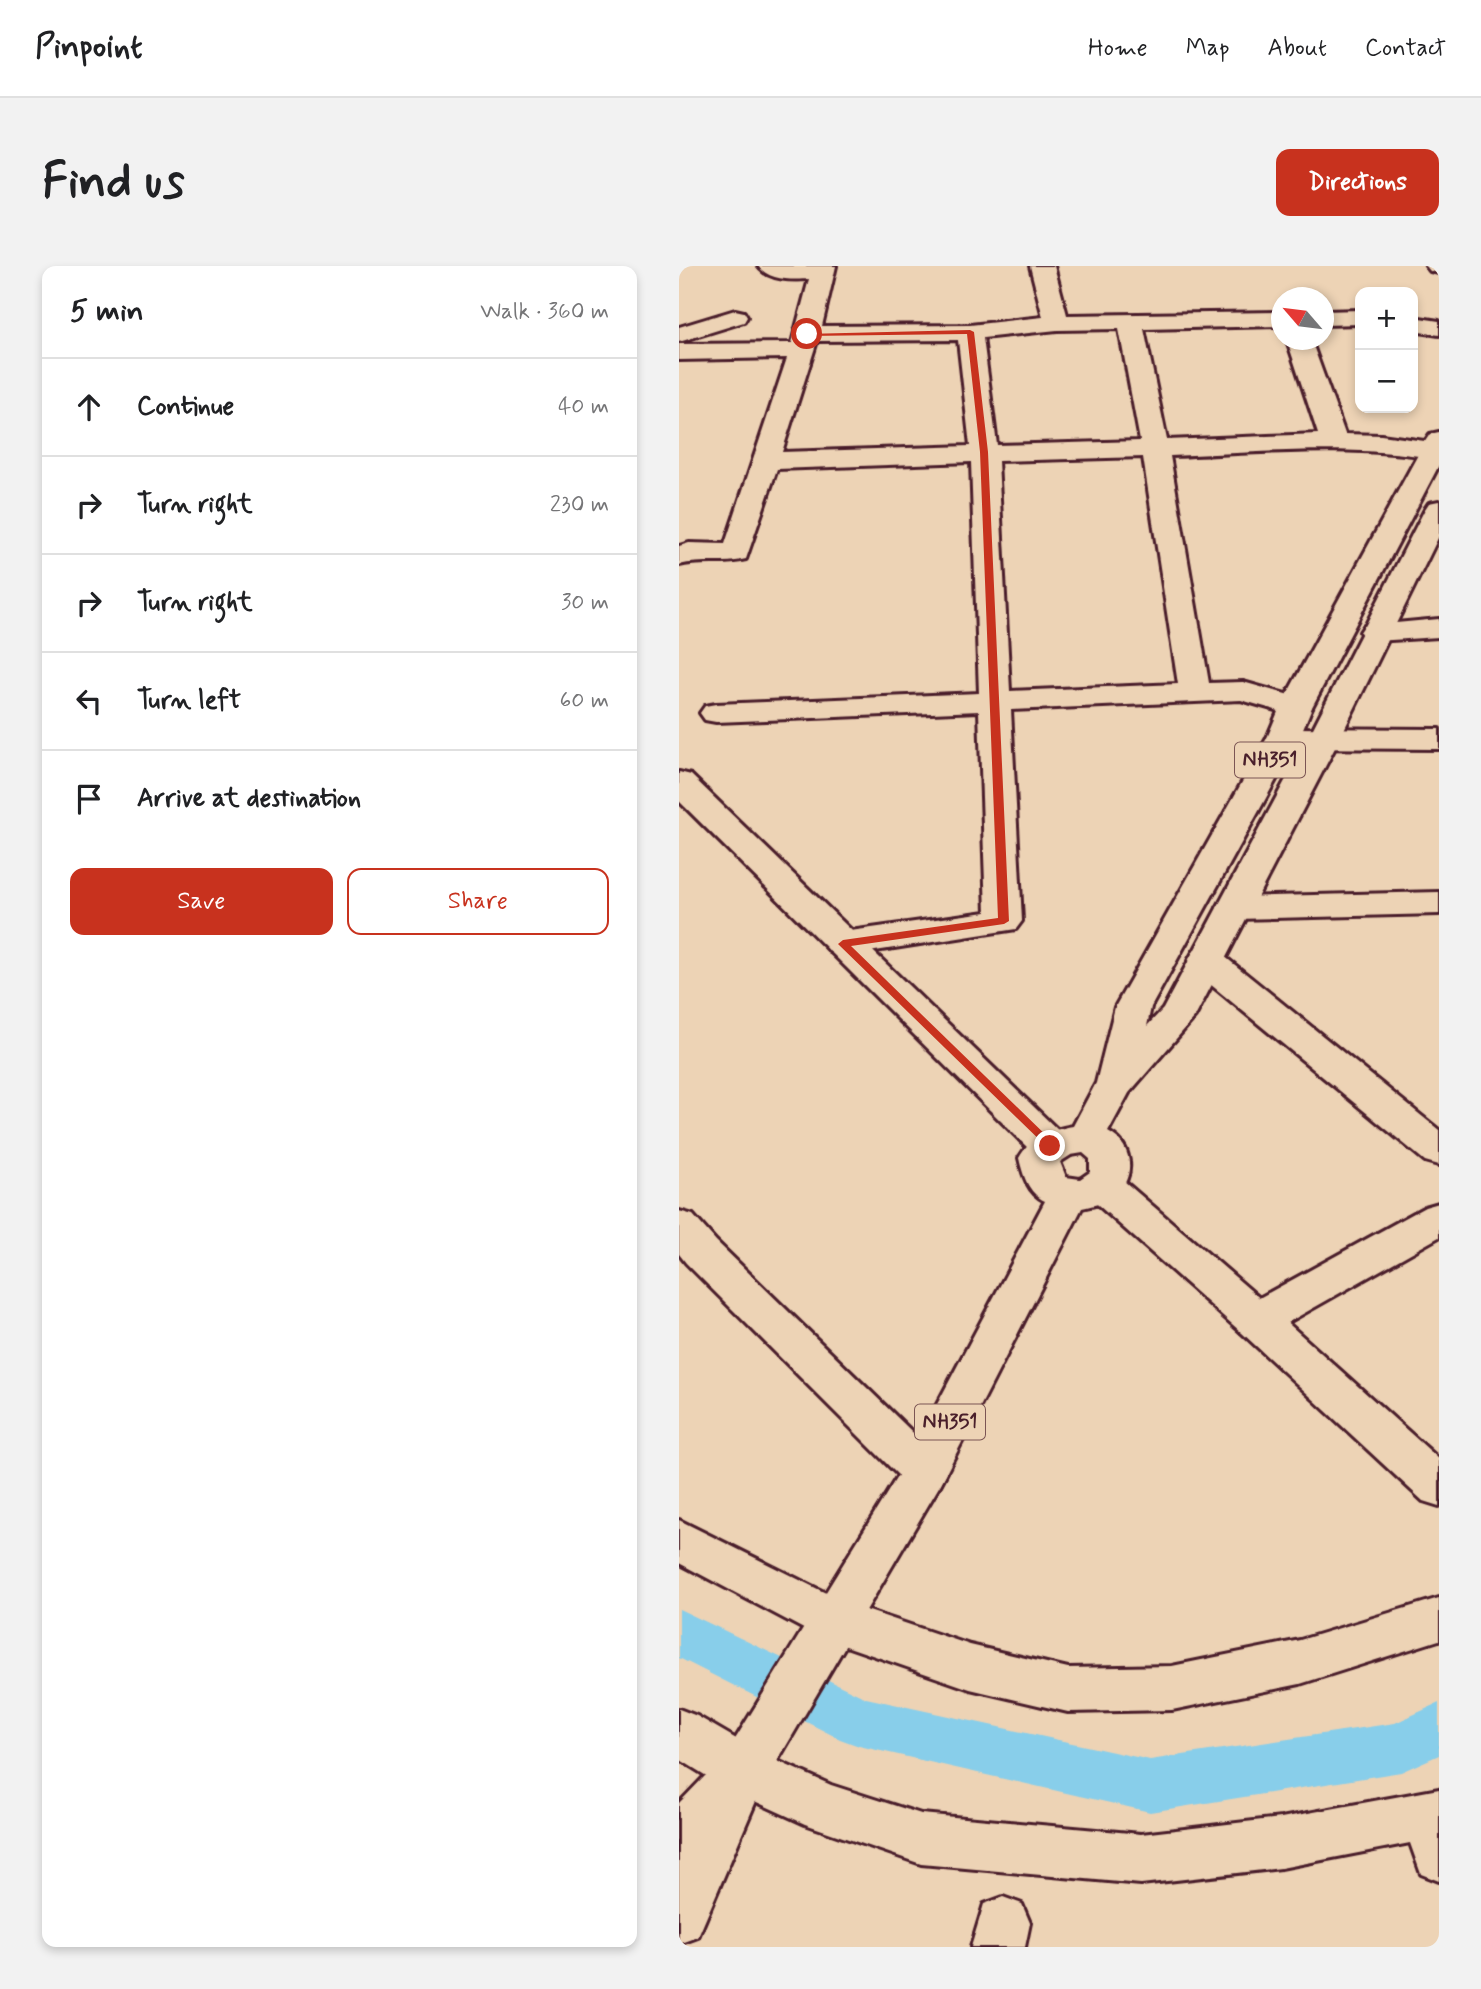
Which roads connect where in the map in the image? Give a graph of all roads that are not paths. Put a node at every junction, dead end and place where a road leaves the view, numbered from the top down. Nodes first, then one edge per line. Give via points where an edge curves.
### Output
1 (770, 266) edge
2 (1042, 266) edge
3 (826, 268) edge
4 (735, 317) dead end
5 (1355, 317) edge
6 (1334, 318) edge
7 (1271, 319) edge
8 (1130, 322) junction
9 (1057, 323) junction
10 (1418, 325) edge
11 (1439, 328) edge
12 (970, 332) junction
13 (679, 335) edge
14 (805, 342) junction
15 (1302, 350) edge
16 (679, 352) edge
17 (1335, 444) junction
18 (1437, 447) edge
19 (1155, 448) junction
20 (984, 452) junction
21 (767, 461) junction
22 (1439, 509) edge
23 (679, 555) edge
24 (1439, 628) edge
25 (1374, 632) junction
26 (1195, 693) junction
27 (993, 703) junction
28 (1296, 707) junction
29 (716, 713) dead end
30 (1283, 738) junction
31 (1324, 738) junction
32 (1439, 739) edge
33 (679, 782) edge
34 (1439, 903) edge
35 (1234, 908) junction
36 (843, 944) junction
37 (1206, 961) junction
38 (1114, 1085) junction
39 (1068, 1142) junction
40 (1439, 1151) edge
41 (1086, 1190) junction
42 (1439, 1218) edge
43 (686, 1241) edge
44 (1256, 1320) junction
45 (924, 1472) junction
46 (1439, 1488) edge
47 (679, 1540) edge
48 (1439, 1619) edge
49 (827, 1632) junction
50 (679, 1732) edge
51 (752, 1758) junction
52 (1435, 1828) edge
53 (679, 1840) edge
54 (679, 1918) edge

1 - 3 main road via 788,273
2 - 9 main road
3 - 14 main road
4 - 13 main road
5 - 6 main road
7 - 8 main road
8 - 9 main road
8 - 19 main road
9 - 12 main road
10 - 11 main road
12 - 14 main road
12 - 20 main road
14 - 16 main road
14 - 21 main road
15 - 17 main road
17 - 18 main road
17 - 19 main road
18 - 28 main road, NH351
19 - 20 main road
19 - 26 main road
20 - 21 main road
20 - 27 main road
21 - 23 main road via 736,553
22 - 25 main road, NH351
24 - 25 main road
25 - 31 main road, NH351
26 - 27 main road
26 - 28 main road via 1243,691
27 - 29 main road
27 - 36 main road via 1004,921
28 - 30 main road, NH351
30 - 31 main road
30 - 38 main road, NH351 via 1133,1007
31 - 32 main road
31 - 35 main road, NH351
33 - 36 main road
34 - 35 main road
35 - 37 main road, NH351
36 - 39 main road
37 - 38 main road, NH351 via 1177,1017
37 - 40 main road
38 - 39 main road, NH351
39 - 41 main road, NH351 via 1098,1142 1112,1163 1110,1175
39 - 41 main road, NH351 via 1039,1158 1039,1171 1055,1190
41 - 44 main road
41 - 45 main road, NH351
42 - 44 main road
43 - 45 main road
44 - 46 main road
45 - 49 main road, NH351
47 - 49 main road
48 - 49 main road via 1300,1662 1172,1688 1068,1690
49 - 51 main road, NH351
50 - 51 main road
51 - 52 main road via 823,1807 921,1839 1140,1859
51 - 53 main road, NH351
51 - 54 main road, NH351

